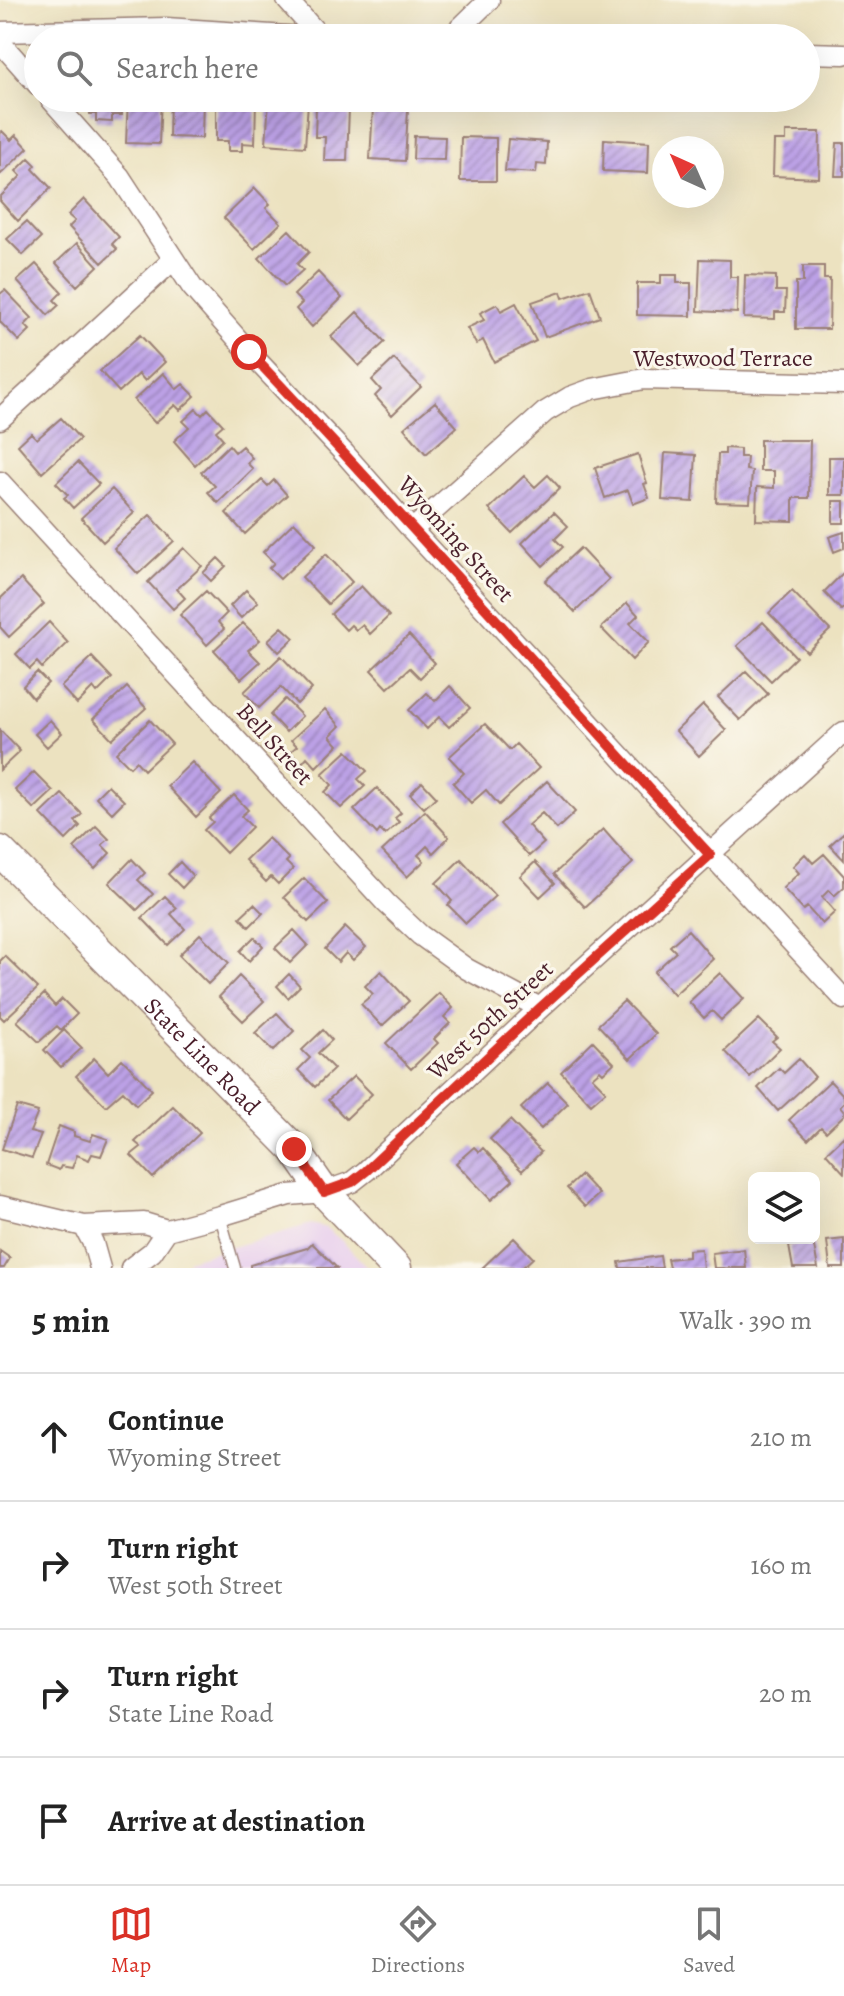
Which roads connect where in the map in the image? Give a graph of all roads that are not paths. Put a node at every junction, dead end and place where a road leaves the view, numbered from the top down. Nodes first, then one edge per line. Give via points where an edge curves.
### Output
1 (287, 0) edge
2 (489, 0) edge
3 (308, 24) edge
4 (464, 24) edge
5 (24, 31) edge
6 (0, 32) edge
7 (0, 42) edge
8 (820, 53) edge
9 (844, 54) edge
10 (24, 69) edge
11 (62, 112) edge
12 (173, 260) junction
13 (844, 384) edge
14 (0, 419) edge
15 (0, 482) edge
16 (412, 530) junction
17 (844, 732) edge
18 (0, 851) edge
19 (710, 855) junction
20 (844, 999) edge
21 (540, 1008) junction
22 (324, 1192) junction
23 (0, 1206) edge
24 (220, 1216) junction
25 (84, 1226) junction
26 (167, 1230) junction
27 (100, 1268) edge
28 (131, 1268) edge
29 (235, 1268) edge
30 (396, 1268) edge

1 - 3 street
2 - 4 street
5 - 6 street
7 - 10 street
8 - 9 street
11 - 12 street, Wyoming Street via 120,177
12 - 14 street
12 - 16 street, Wyoming Street via 249,352
13 - 16 street, Westwood Terrace via 644,379 592,389 545,412
15 - 21 street, Bell Street via 386,903 467,969
16 - 19 street, Wyoming Street
17 - 19 street, West 50th Street
18 - 22 street, State Line Road via 294,1149
19 - 20 street, Wyoming Street
19 - 21 street, West 50th Street
21 - 22 street, West 50th Street via 366,1171
22 - 24 street, West 50th Street via 289,1195
22 - 30 street, State Line Road
23 - 25 street
24 - 26 street, West 50th Street
24 - 29 lane
25 - 26 street via 144,1223
25 - 27 street
26 - 28 street via 152,1252

